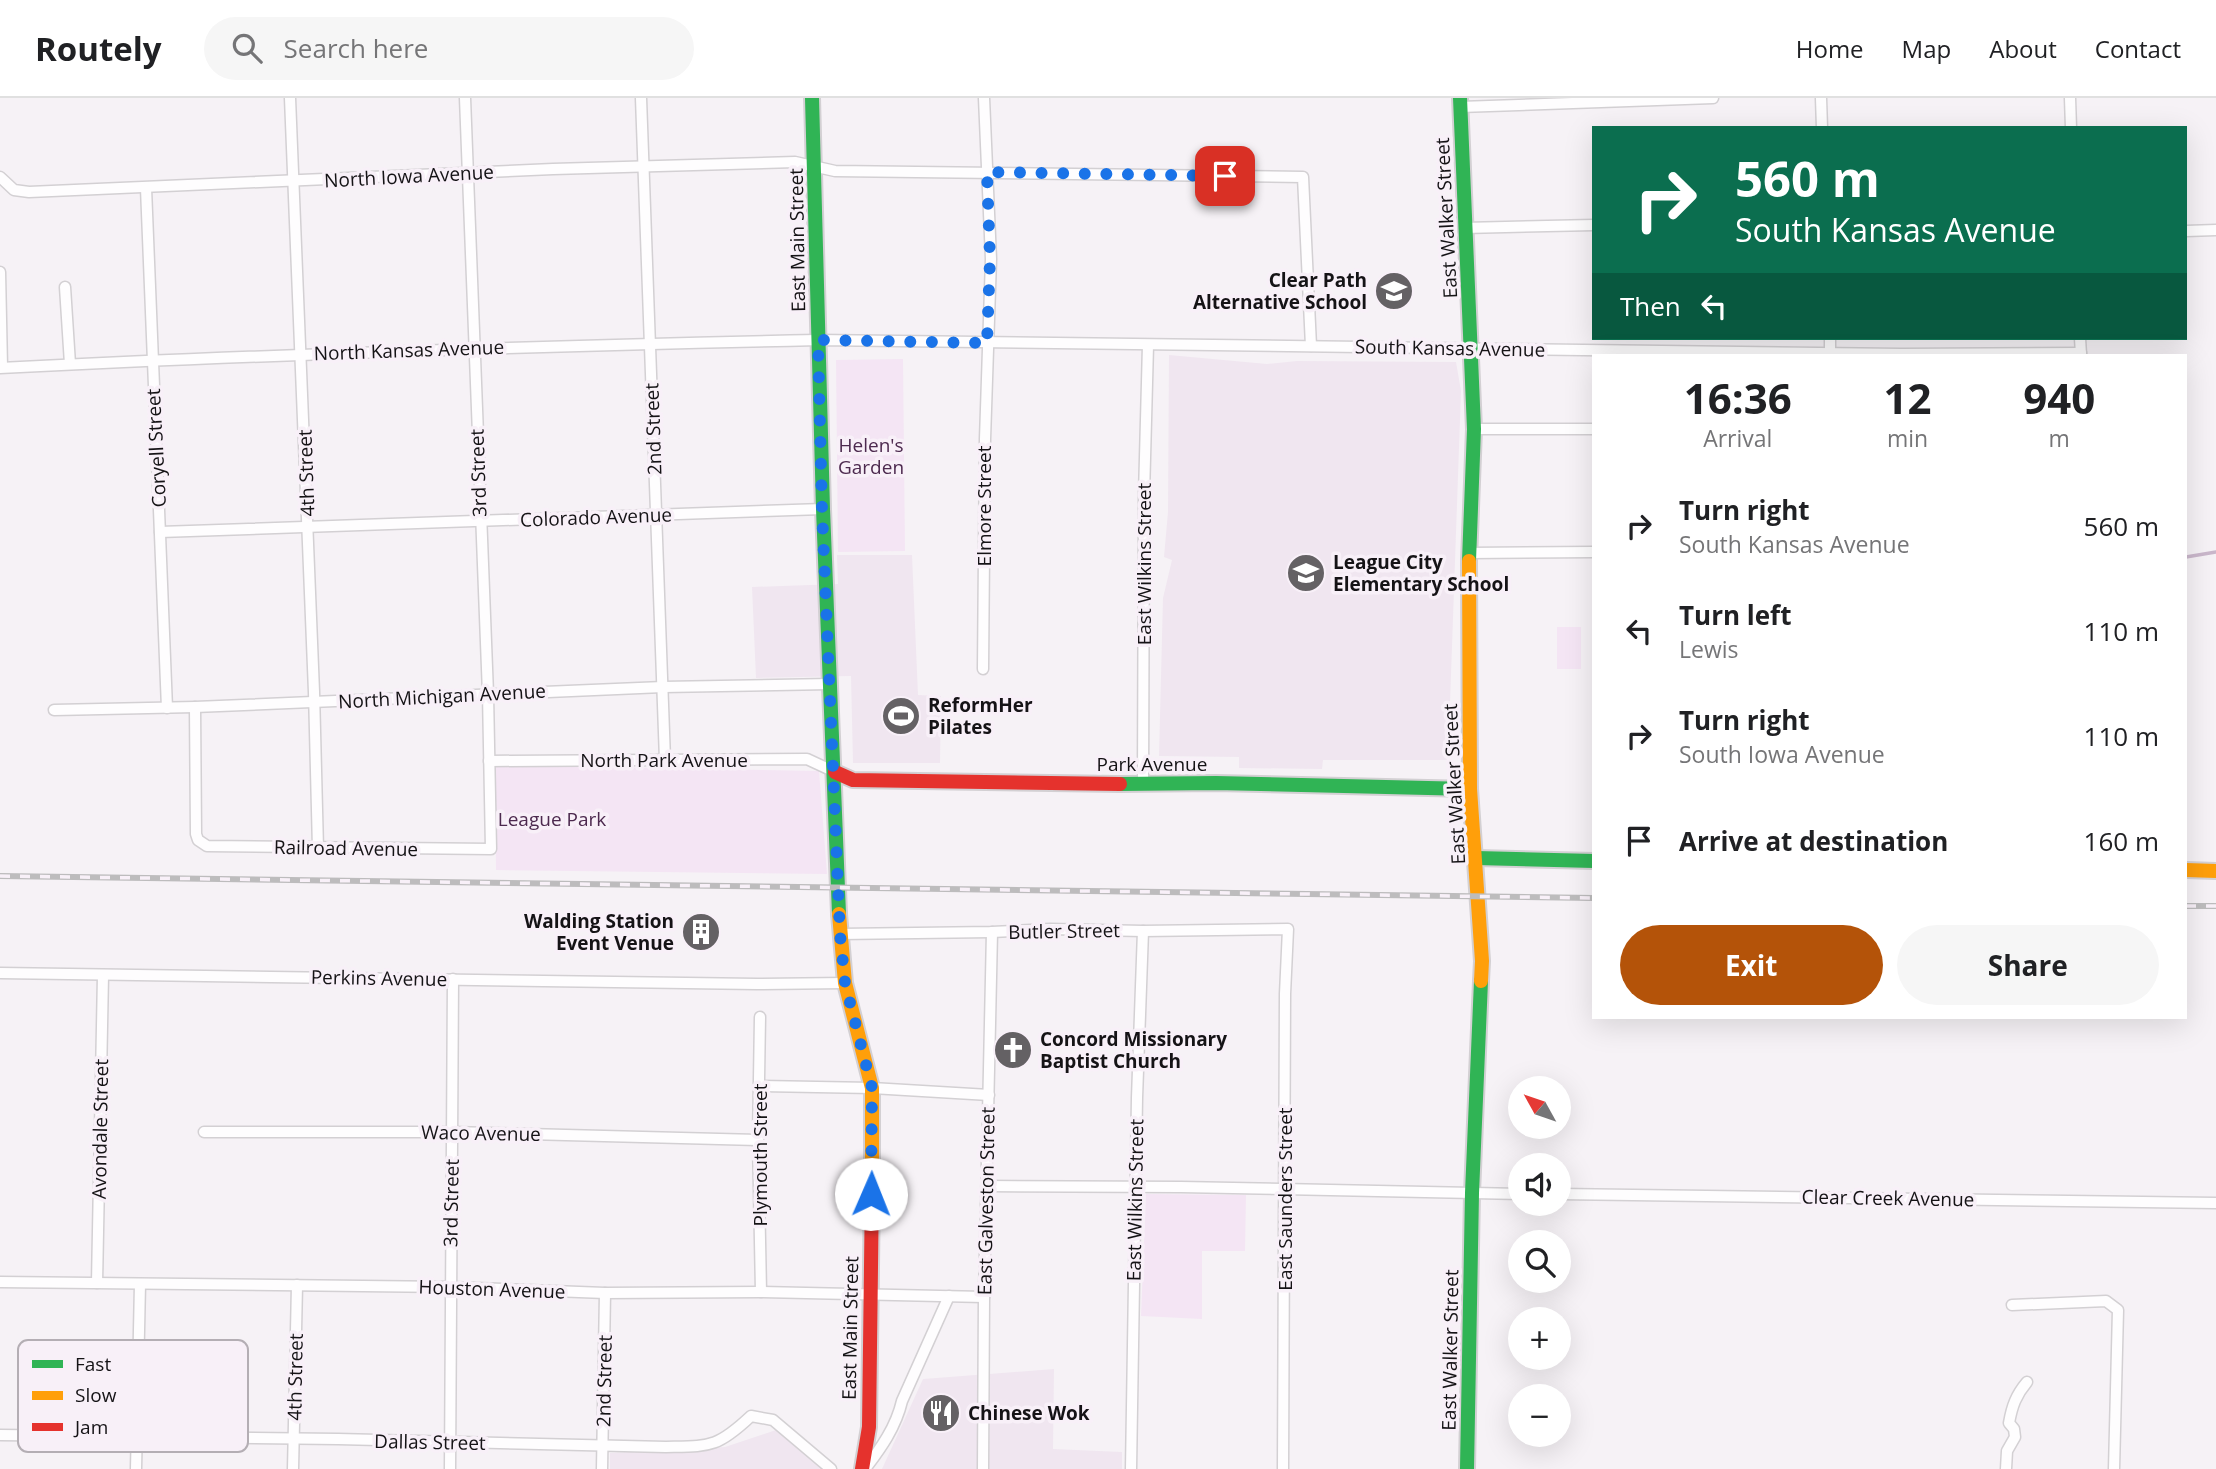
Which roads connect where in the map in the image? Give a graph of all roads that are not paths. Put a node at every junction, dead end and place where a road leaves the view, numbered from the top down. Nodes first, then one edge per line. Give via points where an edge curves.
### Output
1 (290, 98) edge
2 (465, 98) edge
3 (641, 98) edge
4 (812, 98) edge
5 (984, 98) edge
6 (1713, 98) edge
7 (1821, 98) edge
8 (2070, 98) edge
9 (1460, 102) edge
10 (1822, 126) edge
11 (2071, 126) edge
12 (814, 166) junction
13 (643, 168) junction
14 (987, 172) junction
15 (467, 173) junction
16 (3, 181) edge
17 (294, 181) junction
18 (146, 188) junction
19 (1592, 225) edge
20 (1464, 228) junction
21 (2216, 230) edge
22 (2187, 231) edge
23 (0, 272) edge
24 (65, 287) dead end
25 (818, 340) junction
26 (650, 343) junction
27 (987, 343) junction
28 (1148, 345) junction
29 (1311, 346) junction
30 (473, 348) junction
31 (1472, 349) junction
32 (301, 354) junction
33 (1830, 354) edge
34 (2081, 354) edge
35 (152, 360) junction
36 (69, 364) junction
37 (1, 368) edge
38 (1474, 429) junction
39 (1592, 429) edge
40 (822, 509) junction
41 (656, 515) junction
42 (480, 520) junction
43 (308, 526) junction
44 (160, 532) junction
45 (1592, 552) edge
46 (1469, 553) junction
47 (983, 669) dead end
48 (830, 684) junction
49 (663, 687) junction
50 (488, 694) junction
51 (315, 702) junction
52 (195, 707) junction
53 (167, 708) junction
54 (54, 710) dead end
55 (665, 760) junction
56 (489, 761) junction
57 (835, 772) junction
58 (1143, 784) junction
59 (1470, 789) junction
60 (318, 849) junction
61 (491, 849) joint
62 (1476, 858) junction
63 (1592, 861) edge
64 (2187, 870) edge
65 (2216, 871) edge
66 (1288, 929) joint
67 (1143, 931) junction
68 (992, 932) junction
69 (840, 934) junction
70 (0, 973) edge
71 (103, 975) junction
72 (453, 979) junction
73 (845, 983) junction
74 (760, 1017) dead end
75 (760, 1086) junction
76 (872, 1088) junction
77 (989, 1095) junction
78 (204, 1132) dead end
79 (452, 1132) junction
80 (758, 1140) junction
81 (987, 1186) junction
82 (1135, 1187) junction
83 (1285, 1190) junction
84 (1472, 1193) junction
85 (1508, 1194) edge
86 (1571, 1194) edge
87 (2216, 1203) edge
88 (0, 1282) edge
89 (97, 1283) junction
90 (140, 1284) junction
91 (297, 1285) junction
92 (450, 1287) junction
93 (761, 1292) junction
94 (605, 1293) junction
95 (869, 1294) junction
96 (949, 1296) junction
97 (984, 1297) junction
98 (2012, 1305) dead end
99 (139, 1340) edge
100 (2027, 1382) dead end
101 (0, 1435) edge
102 (18, 1435) edge
103 (248, 1438) edge
104 (293, 1439) junction
105 (449, 1442) junction
106 (603, 1446) junction
107 (293, 1469) edge
108 (450, 1469) edge
109 (602, 1469) edge
110 (831, 1469) edge
111 (863, 1469) edge
112 (983, 1469) edge
113 (1131, 1469) edge
114 (1283, 1469) edge
115 (1467, 1469) edge
116 (2006, 1469) edge
117 (2114, 1469) edge

1 - 17 street, 4th Street
2 - 15 street, 3rd Street
3 - 13 street, 2nd Street
4 - 12 street, East Main Street
5 - 14 street, Elmore Street
6 - 9 street
7 - 10 street
8 - 11 street
9 - 20 street, East Walker Street
12 - 13 street, North Iowa Avenue via 795,162
12 - 14 street, North Iowa Avenue via 835,171
12 - 25 street, East Main Street
13 - 15 street, North Iowa Avenue
13 - 26 street, 2nd Street
14 - 27 street, Elmore Street
14 - 29 street, North Iowa Avenue via 1303,177
15 - 17 street, North Iowa Avenue
15 - 30 street, 3rd Street
16 - 18 street, North Iowa Avenue via 13,190 29,192
17 - 18 street, North Iowa Avenue
17 - 32 street, 4th Street
18 - 35 street, Coryell Street
19 - 20 street
20 - 31 street, East Walker Street
21 - 22 street
23 - 37 street
24 - 36 street
25 - 26 street, North Kansas Avenue
25 - 27 street, South Kansas Avenue
25 - 40 street, East Main Street
26 - 30 street, North Kansas Avenue
26 - 41 street, 2nd Street
27 - 28 street, South Kansas Avenue
27 - 47 street, Elmore Street
28 - 29 street, South Kansas Avenue
28 - 58 street, East Wilkins Street
29 - 31 street, South Kansas Avenue
30 - 32 street, North Kansas Avenue
30 - 42 street, 3rd Street
31 - 33 street, South Kansas Avenue
31 - 38 street, East Walker Street
32 - 35 street, North Kansas Avenue
32 - 43 street, 4th Street
33 - 34 street, South Kansas Avenue
35 - 36 street, North Kansas Avenue
35 - 44 street, Coryell Street
36 - 37 street, North Kansas Avenue
38 - 39 street
38 - 46 street, East Walker Street
40 - 41 street, Colorado Avenue
40 - 48 street, East Main Street
41 - 42 street, Colorado Avenue
41 - 49 street, 2nd Street
42 - 43 street, Colorado Avenue
42 - 50 street, 3rd Street
43 - 44 street, Colorado Avenue
43 - 51 street, 4th Street
44 - 53 street, Coryell Street
45 - 46 street
46 - 59 street, East Walker Street
48 - 49 street, North Michigan Avenue
48 - 57 street, East Main Street
49 - 50 street, North Michigan Avenue
49 - 55 street, 2nd Street
50 - 51 street, North Michigan Avenue
50 - 56 street, 3rd Street
51 - 52 street, North Michigan Avenue
51 - 60 street, 4th Street
52 - 53 street, North Michigan Avenue
52 - 60 street, Railroad Avenue via 197,834 201,843
53 - 54 street, North Michigan Avenue
55 - 56 street, North Park Avenue
55 - 57 street, North Park Avenue via 807,759
56 - 61 street, 3rd Street
57 - 58 street, Park Avenue via 853,780
57 - 69 street, East Main Street
58 - 59 street, Park Avenue
59 - 62 street, East Walker Street
60 - 61 street, Railroad Avenue
62 - 63 street
62 - 84 street, East Walker Street via 1482,961
64 - 65 street
66 - 67 street, Butler Street
66 - 83 street, East Saunders Street
67 - 68 street, Butler Street
67 - 82 street, East Wilkins Street
68 - 69 street, Butler Street
68 - 77 street, East Galveston Street
69 - 73 street, East Main Street
70 - 71 street, Perkins Avenue
71 - 72 street, Perkins Avenue
71 - 89 street, Avondale Street
72 - 73 street, Perkins Avenue
72 - 79 street, 3rd Street
73 - 76 street, East Main Street
74 - 75 street, Plymouth Street
75 - 76 street
75 - 80 street, Plymouth Street
76 - 77 street
76 - 95 street, East Main Street
77 - 81 street, East Galveston Street
78 - 79 street, Waco Avenue
79 - 80 street, Waco Avenue
79 - 92 street, 3rd Street
80 - 93 street, Plymouth Street
81 - 82 street
81 - 97 street, East Galveston Street
82 - 83 street
82 - 113 street, East Wilkins Street
83 - 84 street
83 - 114 street, East Saunders Street
84 - 85 street
84 - 115 street, East Walker Street
86 - 87 street, Clear Creek Avenue
88 - 89 street, Houston Avenue
89 - 90 street, Houston Avenue
90 - 91 street, Houston Avenue
90 - 99 street
91 - 92 street, Houston Avenue
91 - 104 street, 4th Street
92 - 94 street, Houston Avenue
92 - 105 street, 3rd Street
93 - 94 street, Houston Avenue
93 - 95 street, Houston Avenue
94 - 106 street, 2nd Street
95 - 96 street, Houston Avenue
95 - 111 street, East Main Street via 869,1427
96 - 97 street, Houston Avenue
96 - 111 street via 899,1415
97 - 112 street, East Galveston Street
98 - 117 street via 2106,1301 2118,1310
100 - 116 street via 2012,1405 2009,1423 2015,1437 2007,1451
101 - 102 street, Dallas Street
103 - 104 street, Dallas Street
104 - 105 street, Dallas Street
104 - 107 street, 4th Street
105 - 106 street, Dallas Street
105 - 108 street, 3rd Street
106 - 109 street, 2nd Street
106 - 110 street, Dallas Street via 705,1446 722,1441 751,1416 773,1420

